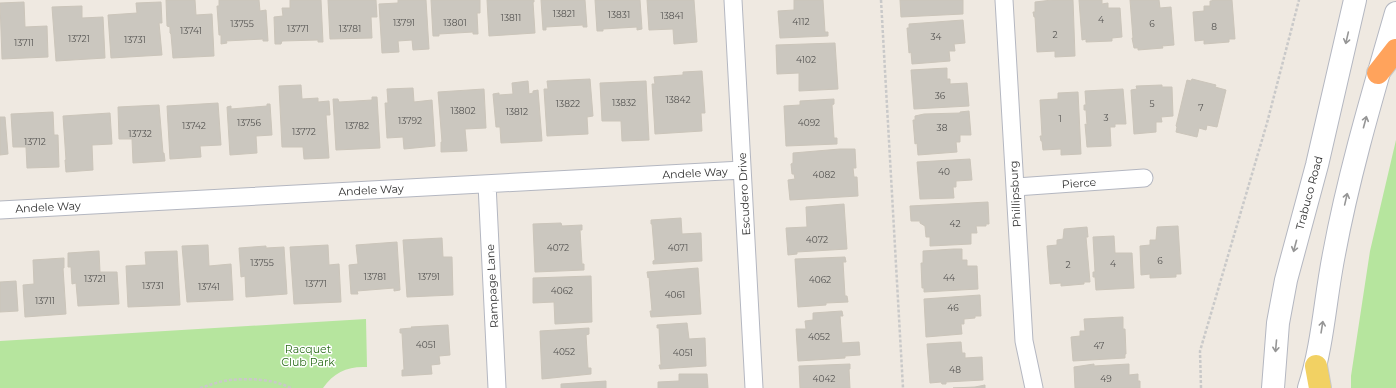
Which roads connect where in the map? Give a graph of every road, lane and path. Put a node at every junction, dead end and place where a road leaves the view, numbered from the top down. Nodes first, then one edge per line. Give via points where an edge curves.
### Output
1 (733, 0) edge
2 (881, 0) edge
3 (1004, 0) edge
4 (1299, 0) edge
5 (1355, 0) edge
6 (1396, 13) edge
7 (1396, 50) edge
8 (1378, 74) junction
9 (742, 170) junction
10 (1144, 178) dead end
11 (486, 184) junction
12 (1015, 188) junction
13 (0, 210) edge
14 (1316, 366) junction
15 (200, 388) edge
16 (292, 388) edge
17 (497, 388) edge
18 (754, 388) edge
19 (904, 388) edge
20 (1034, 388) edge
21 (1201, 388) edge
22 (1273, 388) edge
23 (1309, 388) edge
24 (1320, 388) edge

1 - 9 street, Escudero Drive
2 - 19 path
3 - 12 street, Phillipsburg
4 - 21 path via 1200,352
5 -> 22 main road, Trabuco Road via 1317,165 1286,280 1278,323
6 - 8 main road
7 - 8 highway
14 -> 8 main road via 1334,254
9 - 11 street, Andele Way
9 - 18 street, Escudero Drive
10 - 12 street, Pierce
11 - 13 street, Andele Way
11 - 17 street, Rampage Lane
12 - 20 street, Phillipsburg via 1024,342
14 - 23 main road
14 - 24 main road
15 - 16 path via 243,379 275,382

